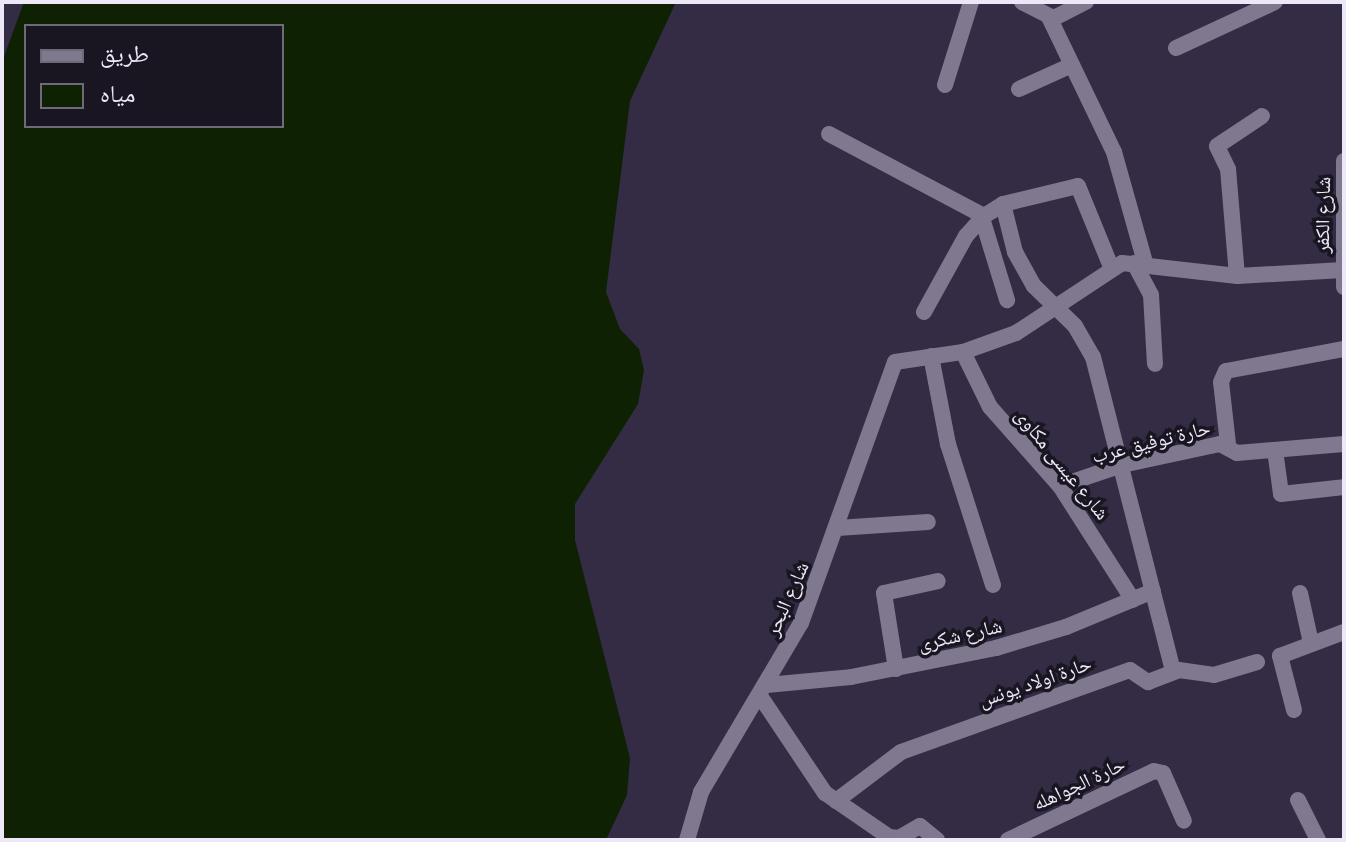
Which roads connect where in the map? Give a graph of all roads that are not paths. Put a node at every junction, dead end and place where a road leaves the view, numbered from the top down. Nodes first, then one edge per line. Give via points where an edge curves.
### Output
1 (971, 2) edge
2 (1022, 2) edge
3 (1086, 2) edge
4 (1270, 3) edge
5 (1049, 17) junction
6 (1176, 48) dead end
7 (1072, 65) junction
8 (945, 85) dead end
9 (1019, 89) dead end
10 (1262, 116) dead end
11 (829, 134) dead end
12 (1344, 161) edge
13 (1003, 204) junction
14 (983, 217) junction
15 (1140, 264) junction
16 (1111, 267) junction
17 (1237, 276) junction
18 (1343, 279) edge
19 (1007, 300) dead end
20 (1055, 308) junction
21 (924, 312) dead end
22 (1344, 349) edge
23 (963, 352) junction
24 (931, 356) junction
25 (1155, 364) dead end
26 (1228, 444) junction
27 (1344, 444) edge
28 (1275, 450) junction
29 (1122, 465) junction
30 (1060, 486) junction
31 (1344, 487) edge
32 (928, 522) dead end
33 (837, 528) junction
34 (938, 581) dead end
35 (993, 585) dead end
36 (1153, 591) junction
37 (1300, 593) dead end
38 (1133, 600) junction
39 (1344, 632) edge
40 (1311, 643) junction
41 (1257, 662) dead end
42 (896, 669) junction
43 (1173, 672) junction
44 (764, 690) junction
45 (1294, 710) dead end
46 (1298, 800) dead end
47 (836, 801) junction
48 (1184, 821) dead end
49 (687, 840) edge
50 (937, 840) edge
51 (1008, 840) edge
52 (1318, 840) edge

1 - 8 street
2 - 5 street
3 - 5 street via 1059,18
4 - 6 street
5 - 7 street
7 - 9 street
7 - 15 street via 1114,152
10 - 17 street via 1217,146 1228,169
11 - 14 street
12 - 18 street, شارع الكفر
13 - 14 street
13 - 16 street via 1081,186
13 - 20 street via 1015,252 1034,286
14 - 19 street
14 - 21 street
15 - 16 street
15 - 17 street
15 - 25 street via 1151,295
16 - 20 street
17 - 18 street
20 - 23 street via 1030,326
20 - 29 street via 1075,326 1093,357
22 - 26 street via 1226,371 1221,382
23 - 24 street
23 - 30 street, شارع عيسى مكاوى via 990,407
24 - 33 street, شارع البحر via 895,362
24 - 35 street via 948,444
26 - 28 street, حارة توفيق عرب via 1237,453
26 - 29 street, حارة توفيق عرب
27 - 28 street, حارة توفيق عرب
28 - 31 street via 1281,494
29 - 30 street, حارة توفيق عرب
29 - 36 street
30 - 38 street, شارع عيسى مكاوى
32 - 33 street
33 - 44 street, شارع البحر via 801,623
34 - 42 street via 883,596
36 - 38 street, شارع شكرى
36 - 43 street
37 - 40 street
38 - 42 street, شارع شكرى via 1035,637
39 - 40 street
40 - 45 street via 1280,656
41 - 43 street, حارة اولاد يونس via 1214,675
42 - 44 street, شارع شكرى
43 - 47 street, حارة اولاد يونس via 1148,682 1130,670 925,741 901,752
44 - 47 street via 816,783
44 - 49 street, شارع البحر via 701,792
46 - 52 street
47 - 50 street via 889,837 920,826
48 - 51 street, حارة الجواهله via 1163,773 1154,771

